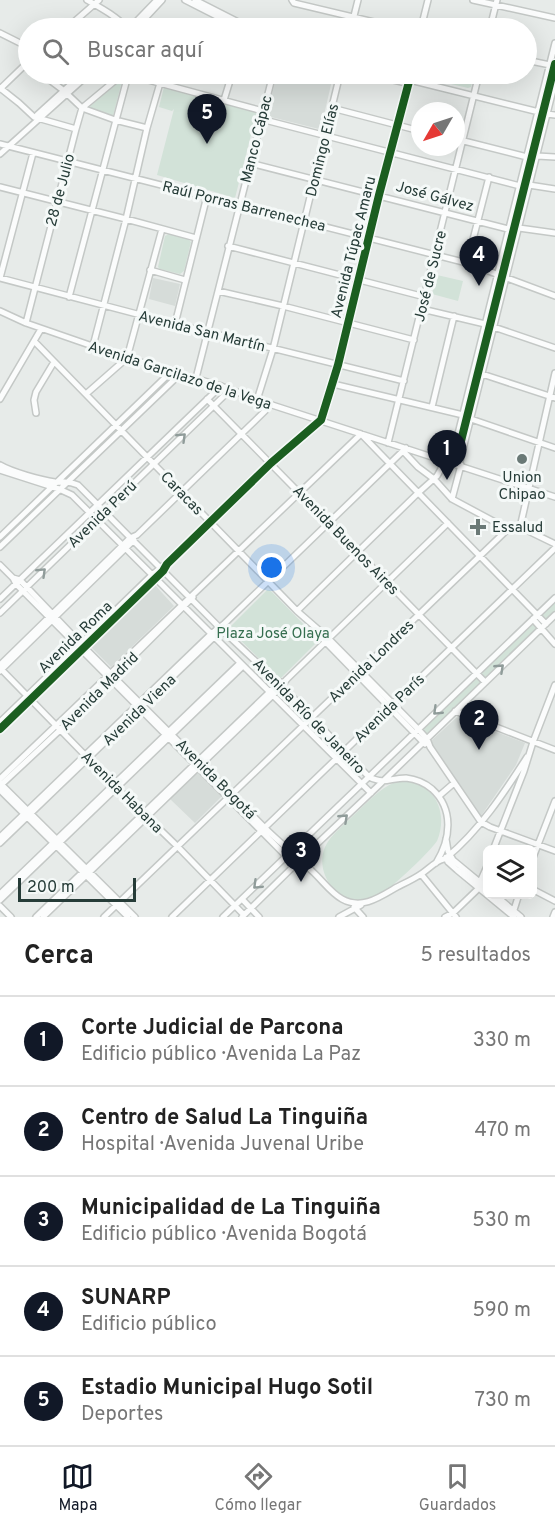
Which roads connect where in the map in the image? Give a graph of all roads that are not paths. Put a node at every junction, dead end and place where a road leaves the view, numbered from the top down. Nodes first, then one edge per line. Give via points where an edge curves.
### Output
1 (87, 0) edge
2 (157, 0) edge
3 (162, 0) edge
4 (185, 0) edge
5 (195, 0) edge
6 (358, 0) edge
7 (428, 0) edge
8 (473, 0) edge
9 (292, 1) edge
10 (97, 2) edge
11 (496, 3) edge
12 (354, 17) junction
13 (79, 18) edge
14 (115, 18) edge
15 (138, 18) edge
16 (145, 18) edge
17 (224, 18) edge
18 (227, 18) edge
19 (358, 18) edge
20 (424, 18) edge
21 (492, 18) edge
22 (555, 18) edge
23 (0, 33) edge
24 (18, 42) edge
25 (555, 43) edge
26 (537, 63) edge
27 (552, 66) edge
28 (18, 72) edge
29 (555, 82) edge
30 (55, 84) edge
31 (73, 84) edge
32 (76, 84) edge
33 (112, 84) edge
34 (123, 84) edge
35 (160, 84) edge
36 (164, 84) edge
37 (229, 84) edge
38 (270, 84) edge
39 (338, 84) edge
40 (408, 84) edge
41 (432, 84) edge
42 (476, 84) edge
43 (0, 89) edge
44 (65, 92) junction
45 (473, 97) junction
46 (224, 100) junction
47 (82, 108) junction
48 (333, 108) junction
49 (263, 111) junction
50 (538, 112) junction
51 (548, 114) junction
52 (555, 115) edge
53 (36, 118) junction
54 (261, 119) junction
55 (115, 120) junction
56 (465, 122) edge
57 (398, 125) junction
58 (147, 128) junction
59 (411, 128) edge
60 (76, 129) junction
61 (325, 135) junction
62 (465, 142) edge
63 (3, 148) edge
64 (391, 152) junction
65 (33, 153) junction
66 (457, 156) edge
67 (537, 156) junction
68 (527, 157) junction
69 (555, 157) edge
70 (68, 161) junction
71 (250, 163) junction
72 (456, 169) junction
73 (102, 170) junction
74 (489, 177) junction
75 (135, 178) junction
76 (314, 178) junction
77 (529, 185) junction
78 (520, 186) junction
79 (0, 187) edge
80 (555, 189) edge
81 (23, 193) junction
82 (379, 195) junction
83 (207, 196) junction
84 (57, 201) junction
85 (239, 205) junction
86 (92, 210) junction
87 (445, 214) junction
88 (126, 219) junction
89 (304, 221) junction
90 (478, 221) junction
91 (519, 228) junction
92 (162, 229) junction
93 (508, 229) junction
94 (555, 233) edge
95 (196, 238) junction
96 (369, 238) junction
97 (228, 246) junction
98 (435, 255) junction
99 (467, 263) junction
100 (293, 264) junction
101 (150, 270) junction
102 (497, 275) junction
103 (0, 278) edge
104 (506, 278) junction
105 (185, 280) junction
106 (359, 280) junction
107 (35, 288) junction
108 (218, 291) junction
109 (555, 296) edge
110 (69, 297) junction
111 (425, 297) junction
112 (104, 306) junction
113 (283, 306) junction
114 (422, 309) junction
115 (0, 311) edge
116 (138, 315) junction
117 (454, 316) junction
118 (26, 323) junction
119 (349, 323) junction
120 (174, 324) junction
121 (485, 324) junction
122 (493, 328) junction
123 (41, 329) junction
124 (208, 332) junction
125 (414, 340) junction
126 (34, 341) junction
127 (93, 346) junction
128 (555, 348) edge
129 (273, 349) junction
130 (127, 358) junction
131 (54, 362) junction
132 (338, 365) junction
133 (172, 370) junction
134 (555, 373) edge
135 (180, 374) junction
136 (482, 374) junction
137 (196, 378) junction
138 (404, 381) junction
139 (333, 384) junction
140 (221, 386) junction
141 (230, 390) junction
142 (86, 394) junction
143 (144, 397) junction
144 (552, 397) edge
145 (0, 399) edge
146 (207, 399) junction
147 (257, 400) junction
148 (399, 401) junction
149 (150, 402) junction
150 (269, 404) junction
151 (214, 406) junction
152 (432, 407) junction
153 (36, 413) dead end
154 (463, 416) junction
155 (471, 419) junction
156 (321, 420) junction
157 (115, 425) junction
158 (120, 430) junction
159 (242, 434) junction
160 (361, 434) junction
161 (538, 442) junction
162 (388, 443) junction
163 (555, 448) edge
164 (405, 450) junction
165 (93, 452) junction
166 (147, 457) junction
167 (448, 461) junction
168 (271, 463) junction
169 (390, 463) junction
170 (154, 464) junction
171 (0, 465) edge
172 (460, 465) junction
173 (0, 470) edge
174 (8, 471) junction
175 (0, 479) edge
176 (434, 479) junction
177 (68, 480) junction
178 (53, 484) junction
179 (528, 488) junction
180 (59, 489) junction
181 (182, 493) junction
182 (300, 493) junction
183 (418, 493) junction
184 (555, 497) edge
185 (452, 499) junction
186 (98, 505) junction
187 (91, 512) junction
188 (104, 512) junction
189 (98, 518) junction
190 (210, 522) junction
191 (328, 522) junction
192 (448, 523) junction
193 (518, 526) junction
194 (508, 529) junction
195 (0, 537) edge
196 (134, 538) junction
197 (555, 546) edge
198 (0, 547) edge
199 (125, 547) junction
200 (239, 552) junction
201 (357, 552) junction
202 (481, 556) junction
203 (0, 565) edge
204 (161, 569) junction
205 (154, 576) junction
206 (18, 582) junction
207 (268, 582) junction
208 (387, 582) junction
209 (25, 589) junction
210 (512, 589) junction
211 (191, 598) junction
212 (555, 598) edge
213 (0, 599) edge
214 (183, 606) junction
215 (297, 611) junction
216 (0, 613) edge
217 (420, 615) junction
218 (555, 615) edge
219 (52, 617) junction
220 (535, 617) junction
221 (544, 626) junction
222 (222, 627) junction
223 (212, 636) junction
224 (327, 640) junction
225 (555, 644) edge
226 (81, 647) junction
227 (451, 647) junction
228 (241, 664) junction
229 (0, 668) edge
230 (359, 673) junction
231 (476, 673) junction
232 (110, 676) junction
233 (485, 682) junction
234 (280, 685) junction
235 (555, 685) edge
236 (272, 693) junction
237 (28, 698) junction
238 (139, 706) junction
239 (391, 706) junction
240 (455, 711) junction
241 (312, 718) junction
242 (0, 722) edge
243 (304, 725) junction
244 (58, 728) junction
245 (0, 729) edge
246 (416, 731) junction
247 (169, 735) junction
248 (425, 740) junction
249 (533, 742) junction
250 (555, 750) edge
251 (344, 752) junction
252 (529, 753) junction
253 (87, 756) junction
254 (337, 759) junction
255 (198, 764) junction
256 (392, 772) junction
257 (371, 778) junction
258 (396, 780) junction
259 (382, 782) junction
260 (454, 783) junction
261 (0, 784) edge
262 (362, 784) junction
263 (115, 787) junction
264 (376, 788) junction
265 (371, 793) junction
266 (230, 796) junction
267 (439, 796) junction
268 (555, 801) edge
269 (27, 813) junction
270 (145, 816) junction
271 (481, 822) junction
272 (264, 829) junction
273 (501, 831) junction
274 (0, 837) edge
275 (445, 840) junction
276 (0, 843) edge
277 (57, 843) junction
278 (495, 845) edge
279 (539, 845) junction
280 (177, 846) junction
281 (537, 849) edge
282 (555, 851) edge
283 (287, 854) junction
284 (450, 858) junction
285 (298, 862) junction
286 (436, 863) junction
287 (86, 872) junction
288 (421, 874) junction
289 (483, 874) edge
290 (210, 880) junction
291 (479, 885) junction
292 (483, 887) edge
293 (537, 892) edge
294 (0, 894) edge
295 (242, 899) junction
296 (498, 899) edge
297 (517, 899) edge
298 (0, 900) edge
299 (555, 901) edge
300 (118, 903) junction
301 (350, 903) junction
302 (365, 903) junction
303 (235, 905) junction
304 (0, 906) edge
305 (250, 908) junction
306 (355, 908) junction
307 (555, 912) edge
308 (454, 915) edge
309 (512, 915) edge
310 (243, 916) edge
311 (11, 917) edge
312 (36, 917) edge
313 (43, 917) edge
314 (104, 917) edge
315 (128, 917) edge
316 (135, 917) edge
317 (172, 917) edge
318 (223, 917) edge
319 (259, 917) edge
320 (339, 917) edge
321 (363, 917) edge
322 (445, 917) edge
323 (521, 917) edge
324 (553, 917) edge

1 - 10 street
2 - 15 street
3 - 16 street
4 - 17 street
5 - 18 street
6 - 12 street
7 - 20 street
8 - 11 street
9 - 12 street
10 - 13 street
10 - 14 street
11 - 21 street
11 - 22 street
12 - 19 street
23 - 24 street
25 - 27 street
26 - 27 street
27 - 50 street
28 - 43 street
29 - 51 street
30 - 44 street
31 - 44 street
32 - 44 street
33 - 47 street
34 - 55 street
35 - 58 street
36 - 46 street
37 - 46 street
38 - 49 street, Manco Cápac
39 - 48 street, Domingo Elías
40 - 57 street, Avenida Túpac Amaru
41 - 45 street
42 - 45 street, José de Sucre
43 - 53 street
44 - 47 street
44 - 53 street
45 - 50 street
45 - 56 street, José de Sucre
46 - 49 street
47 - 55 street
47 - 60 street, 28 de Julio
48 - 57 street
48 - 61 street, Domingo Elías
49 - 54 street, Manco Cápac
50 - 51 street
50 - 68 street
51 - 52 street
51 - 67 street
53 - 60 street
53 - 63 street
54 - 61 street
54 - 71 street, Manco Cápac
55 - 58 street
55 - 73 street
57 - 59 street
57 - 64 street, Avenida Túpac Amaru
58 - 75 street
60 - 70 street, 28 de Julio
61 - 64 street
61 - 76 street, Domingo Elías
62 - 68 street
63 - 65 street, Raúl Porras Barrenechea
64 - 72 street
64 - 82 street, Avenida Túpac Amaru
65 - 70 street, Raúl Porras Barrenechea
65 - 81 street
66 - 72 street, José de Sucre
67 - 69 street
67 - 77 street
68 - 78 street
70 - 73 street, Raúl Porras Barrenechea
70 - 84 street, 28 de Julio
71 - 76 street, José Gálvez
71 - 85 street, Manco Cápac
72 - 74 street
72 - 87 street, José de Sucre
73 - 75 street, Raúl Porras Barrenechea
73 - 86 street
74 - 78 street
74 - 90 street
75 - 83 street, Raúl Porras Barrenechea
75 - 88 street
76 - 82 street, José Gálvez
76 - 89 street, Domingo Elías
77 - 80 street
77 - 91 street
78 - 93 street
79 - 81 street
81 - 84 street
81 - 103 street
82 - 87 street, José Gálvez
82 - 96 street, Avenida Túpac Amaru
83 - 85 street, Raúl Porras Barrenechea
83 - 95 street
84 - 86 street
84 - 107 street, 28 de Julio
85 - 89 street, Raúl Porras Barrenechea
85 - 97 street, Manco Cápac
86 - 88 street
86 - 110 street
87 - 90 street, José Gálvez
87 - 98 street, José de Sucre
88 - 92 street
88 - 112 street
89 - 96 street, Raúl Porras Barrenechea
89 - 100 street, Domingo Elías
90 - 93 street, José Gálvez
90 - 99 street
91 - 94 street
91 - 104 street
92 - 95 street
92 - 101 street
93 - 102 street
95 - 105 street
96 - 98 street, Raúl Porras Barrenechea
96 - 106 street, Avenida Túpac Amaru
97 - 100 street
97 - 108 street, Manco Cápac
98 - 99 street, Raúl Porras Barrenechea
98 - 111 street, José de Sucre
99 - 102 street, Raúl Porras Barrenechea
100 - 106 street
100 - 113 street, Domingo Elías
101 - 105 street
101 - 116 street
102 - 104 street, Raúl Porras Barrenechea
102 - 121 street
103 - 107 street, Avenida San Martín
104 - 109 street, Raúl Porras Barrenechea
104 - 122 street
105 - 120 street
106 - 111 street
106 - 119 street, Avenida Túpac Amaru
107 - 110 street, Avenida San Martín
107 - 118 street, 28 de Julio
108 - 113 street
108 - 124 street, Manco Cápac
110 - 112 street, Avenida San Martín
111 - 114 street, José de Sucre
112 - 116 street, Avenida San Martín
112 - 127 street
113 - 119 street
113 - 129 street, Domingo Elías
114 - 117 street
114 - 125 street, José de Sucre
115 - 118 street, Avenida Garcilazo de la Vega
116 - 120 street, Avenida San Martín
116 - 130 street
117 - 121 street
117 - 152 street
118 - 123 street, Avenida Garcilazo de la Vega
119 - 125 street
119 - 132 street, Avenida Túpac Amaru
120 - 124 street, Avenida San Martín
121 - 122 street
121 - 154 street
122 - 128 street
122 - 136 street
123 - 126 street
123 - 127 street, Avenida Garcilazo de la Vega
124 - 129 street, Avenida San Martín
124 - 137 street, Manco Cápac
125 - 138 street, José de Sucre
126 - 131 street, Caracas
126 - 145 street
127 - 130 street, Avenida Garcilazo de la Vega
129 - 132 street, Avenida San Martín
129 - 147 street, Domingo Elías
130 - 133 street, Avenida Garcilazo de la Vega
130 - 142 street
131 - 142 street, Caracas
131 - 153 street via 36,393
132 - 138 street, Avenida San Martín
132 - 139 street, Avenida Túpac Amaru
133 - 135 street, Avenida Garcilazo de la Vega
133 - 143 street
134 - 144 street
135 - 137 street, Avenida Garcilazo de la Vega
135 - 149 street
136 - 144 street
136 - 155 street
137 - 140 street, Avenida Garcilazo de la Vega
138 - 148 street, José de Sucre
139 - 148 street
139 - 156 street, Avenida Túpac Amaru
140 - 141 street, Avenida Garcilazo de la Vega
140 - 146 street, Avenida Perú
141 - 147 street, Avenida Garcilazo de la Vega
141 - 151 street, Avenida Perú
142 - 157 street, Caracas
143 - 149 street
143 - 157 street
144 - 161 street
146 - 151 street, Avenida Buenos Aires
146 - 166 street, Avenida Perú
147 - 150 street, Avenida Garcilazo de la Vega
148 - 152 street
148 - 162 street, José de Sucre
149 - 158 street
150 - 156 street, Avenida Garcilazo de la Vega
150 - 159 street
151 - 159 street, Avenida Buenos Aires
170 -> 151 street, Avenida Perú
152 - 154 street
154 - 167 street
155 - 161 street
155 - 172 street
156 - 160 street, Avenida Garcilazo de la Vega
156 - 168 street, Avenida Roma
157 - 158 street, Caracas
157 - 165 street
158 - 165 street
158 - 166 street, Caracas
159 - 168 street, Avenida Buenos Aires
159 - 181 street
160 - 162 street, Avenida Garcilazo de la Vega
160 - 169 street
160 - 182 street, Avenida Madrid
161 - 163 street
161 - 179 street
162 - 164 street, Avenida Garcilazo de la Vega
164 - 167 street, Avenida Garcilazo de la Vega
164 - 169 street, Avenida Viena
164 - 176 street
165 - 177 street
165 - 178 street
166 - 170 street, Caracas
166 - 186 street, Avenida Perú
167 - 172 street
167 - 176 street
168 - 182 street, Avenida Buenos Aires
168 - 190 street, Avenida Roma
169 - 183 street
169 - 191 street, Avenida Viena
170 - 181 street, Caracas
170 - 188 street, Avenida Perú
171 - 174 street, Avenida Río de Janeiro
172 - 179 street
172 - 185 street
173 - 174 street, Avenida Río de Janeiro
174 - 175 street
174 - 178 street, Avenida Río de Janeiro
176 - 183 street
176 - 185 street
177 - 178 street, Avenida Río de Janeiro
177 - 180 street
177 - 186 street, Avenida Río de Janeiro
178 - 180 street, Avenida Río de Janeiro
178 - 195 street
179 - 184 street
179 - 193 street
180 - 187 street, Avenida Río de Janeiro
180 - 198 street
181 - 190 street, Caracas
181 - 196 street
182 - 191 street, Avenida Buenos Aires
182 - 200 street, Avenida Madrid
183 - 192 street
183 - 201 street
185 - 194 street
186 - 187 street, Avenida Perú
186 - 188 street, Avenida Río de Janeiro
187 - 189 street, Avenida Río de Janeiro
187 - 206 street, Avenida Perú
188 - 189 street, Avenida Perú
188 - 196 street, Avenida Río de Janeiro
189 - 199 street, Avenida Río de Janeiro
209 -> 189 street, Avenida Perú
190 - 200 street, Caracas
190 - 204 street, Avenida Roma
191 - 201 street, Avenida Buenos Aires
191 - 207 street, Avenida Viena
192 - 202 street
192 - 208 street
193 - 194 street
193 - 197 street
194 - 202 street, Avenida Londres
196 - 199 street
196 - 204 street, Avenida Río de Janeiro
197 - 210 street, Avenida París
199 - 205 street, Avenida Río de Janeiro
199 - 219 street
200 - 207 street, Caracas
200 - 211 street, Avenida Madrid
201 - 208 street, Avenida Buenos Aires
201 - 215 street
202 - 210 street
202 - 217 street, Avenida Londres
203 - 206 street
204 - 205 street, Avenida Roma
204 - 211 street, Avenida Río de Janeiro
205 - 214 street, Avenida Río de Janeiro
205 - 226 street, Avenida Roma
206 - 209 street, Avenida Bogotá
206 - 213 street, Avenida Perú
207 - 215 street, Caracas
207 - 222 street, Avenida Viena
208 - 217 street, Avenida Buenos Aires
208 - 224 street
209 - 216 street, Avenida Perú
209 - 219 street, Avenida Bogotá
210 - 220 street
210 - 227 street, Avenida París
211 - 214 street, Avenida Madrid
211 - 222 street, Avenida Río de Janeiro
212 - 220 street
214 - 223 street, Avenida Río de Janeiro
214 - 232 street, Avenida Madrid
215 - 224 street, Caracas
217 - 227 street, Avenida Buenos Aires
217 - 230 street, Avenida Londres
218 - 221 street
219 - 226 street, Avenida Bogotá
219 - 229 street
220 - 221 street
220 - 231 street
221 - 225 street
233 -> 221 street
222 - 223 street, Avenida Viena
222 - 234 street, Avenida Río de Janeiro
223 - 228 street, Avenida Río de Janeiro
223 - 238 street, Avenida Viena
224 - 230 street, Caracas
224 - 234 street
226 - 232 street, Avenida Bogotá
226 - 237 street, Avenida Roma
227 - 231 street, Avenida Buenos Aires
227 - 239 street, Avenida París
228 - 236 street, Avenida Río de Janeiro
228 - 247 street
229 - 237 street, Avenida Habana
230 - 239 street, Caracas
230 - 241 street, Avenida Londres
231 - 233 street, Avenida Buenos Aires
231 -> 246 street
232 - 238 street, Avenida Bogotá
232 - 244 street, Avenida Madrid
233 - 240 street
234 - 236 street
234 - 241 street, Avenida Río de Janeiro
235 - 249 street
236 - 243 street, Avenida Río de Janeiro
236 - 255 street
237 - 242 street, Avenida Roma
237 - 244 street, Avenida Habana
237 - 245 street, Avenida Roma
238 - 247 street, Avenida Bogotá
238 - 253 street, Avenida Viena
239 - 246 street, Caracas
239 - 251 street, Avenida París
240 - 248 street
240 - 249 street
241 - 243 street, Avenida Londres
241 - 251 street, Avenida Río de Janeiro
243 - 254 street, Avenida Río de Janeiro
243 - 266 street, Avenida Londres
244 - 253 street, Avenida Habana
244 - 261 street, Avenida Madrid
246 - 248 street, Caracas
246 - 257 street
247 - 255 street, Avenida Bogotá
247 - 263 street
248 - 256 street
248 - 260 street, Caracas
249 - 250 street
249 - 252 street
251 - 254 street, Avenida París
251 - 257 street, Avenida Río de Janeiro
252 - 271 street
252 - 273 street
253 - 263 street, Avenida Habana
253 - 269 street, Avenida Viena
254 - 262 street, Avenida Río de Janeiro
254 - 272 street, Avenida París
255 - 266 street, Avenida Bogotá
255 - 270 street
256 - 258 street
256 - 259 street
257 - 259 street
257 - 262 street
257 - 264 street
258 - 259 street
258 - 267 street via 405,778 422,783
259 - 264 street
260 - 267 street
260 - 271 street
261 - 269 street
262 - 265 street, Avenida Río de Janeiro
262 - 283 street
263 - 270 street, Avenida Habana
263 - 277 street
264 - 265 street
285 -> 265 street
266 - 272 street, Avenida Bogotá
266 - 280 street, Avenida Londres
267 - 275 street via 448,813
268 - 279 street
269 - 274 street, Avenida Viena
269 - 276 street, Avenida Viena
269 - 277 street
270 - 280 street, Avenida Habana
270 - 287 street
271 - 273 street
271 - 284 street
272 - 283 street, Avenida Bogotá
272 - 290 street, Avenida París
273 - 278 street
273 - 279 street
275 - 284 street
275 - 286 street
277 - 287 street
277 - 294 street
277 - 298 street
279 - 281 street
279 - 282 street
280 - 290 street, Avenida Habana
280 - 300 street, Avenida Londres
283 - 285 street, Avenida Bogotá
283 -> 295 street
284 - 286 street
284 - 291 street
285 - 301 street
285 - 305 street
286 - 288 street
287 - 300 street
287 - 312 street
287 - 313 street
288 - 302 street
288 - 308 street
289 - 291 street
290 - 303 street, Avenida Habana
290 - 317 street, Avenida París
291 - 292 street
291 - 308 street
291 - 309 street
293 - 299 street
295 - 303 street
295 - 305 street
296 - 309 street
297 - 309 street
300 - 314 street, Avenida Londres
300 - 315 street
300 - 316 street
301 - 302 street
301 - 306 street
302 - 306 street
303 - 310 street, Avenida Habana
303 - 318 street
304 - 311 street
305 - 310 street
305 - 319 street
306 - 320 street
306 - 321 street
307 - 324 street
308 - 322 street
309 - 323 street

